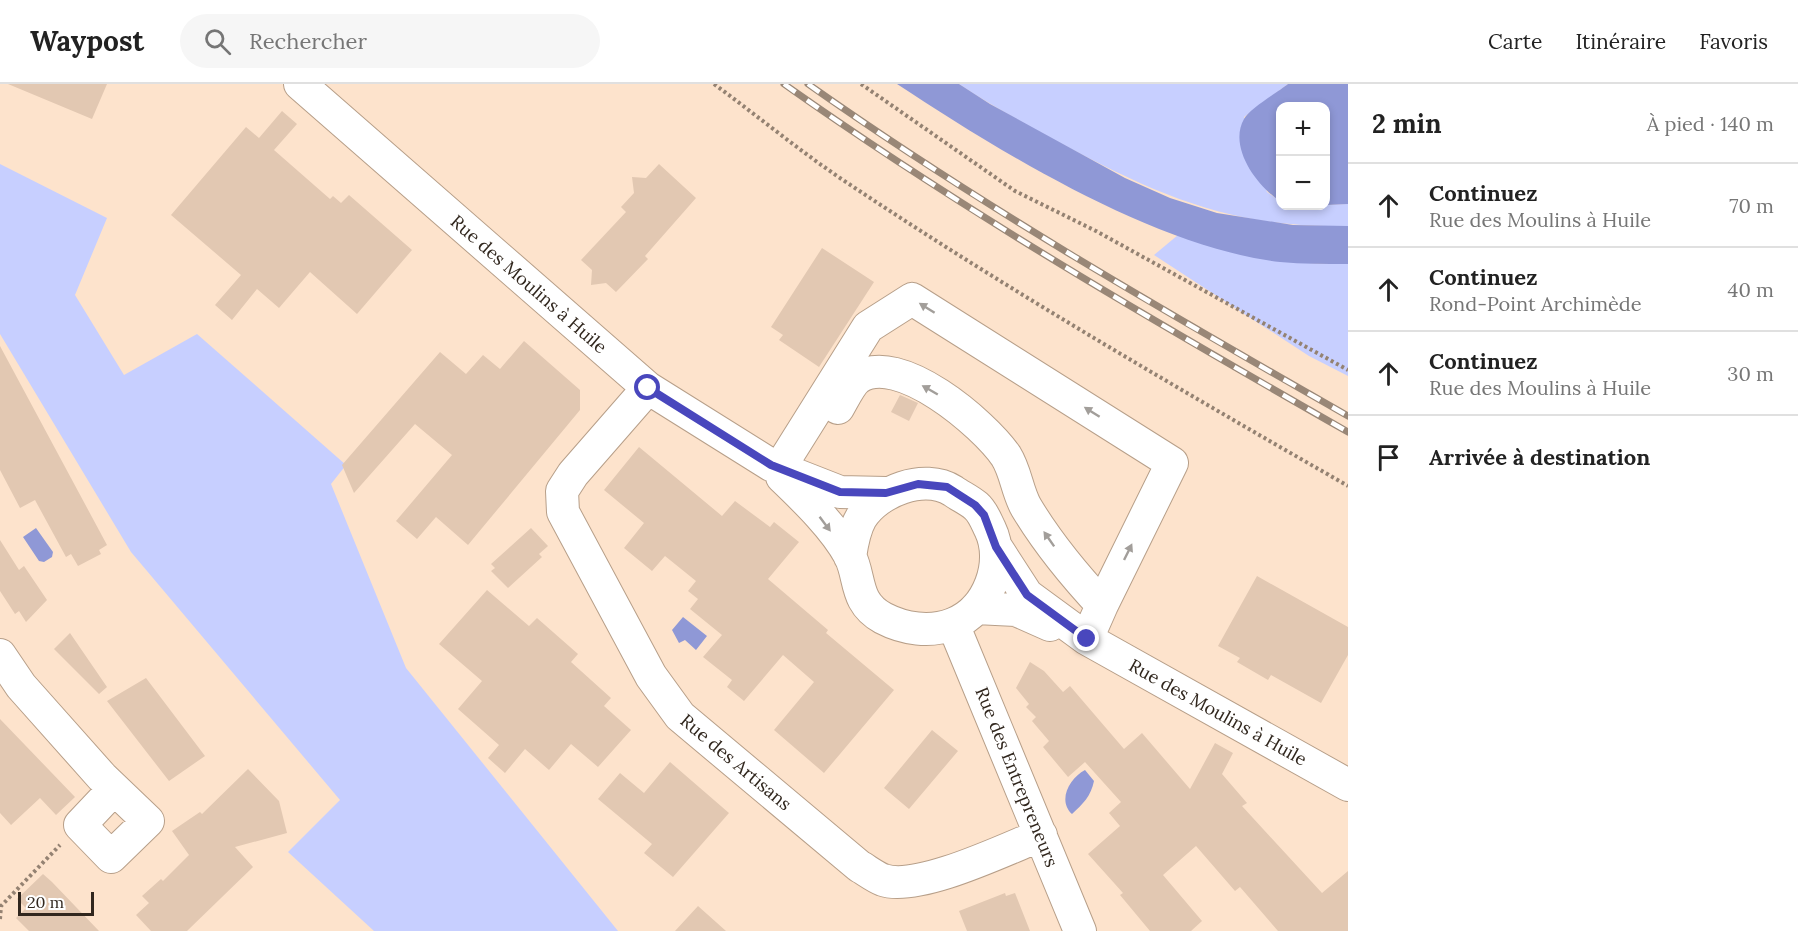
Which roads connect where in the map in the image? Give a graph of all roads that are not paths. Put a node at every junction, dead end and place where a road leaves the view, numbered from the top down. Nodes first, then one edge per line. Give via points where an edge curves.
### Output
1 (300, 84) edge
2 (648, 388) junction
3 (781, 470) junction
4 (886, 493) junction
5 (996, 547) junction
6 (850, 557) junction
7 (1102, 605) junction
8 (965, 616) junction
9 (1087, 639) junction
10 (0, 655) edge
11 (1348, 785) edge
12 (114, 789) junction
13 (1041, 835) junction
14 (1080, 931) edge

1 - 2 street, Rue des Moulins à Huile
2 - 3 street, Rue des Moulins à Huile
2 - 13 street, Rue des Artisans via 573,474 562,491 563,512 651,676 680,716 859,866 884,880 931,877
3 - 4 street, Rue des Moulins à Huile via 840,492
3 -> 6 street, Rue des Moulins à Huile
7 -> 3 street via 1065,562 1025,505 1005,456 967,416 933,390 903,376 880,370 858,379
7 -> 3 street via 1172,463 912,299 868,327
4 - 5 street via 918,484 947,487 984,515
4 - 6 street via 862,517
5 - 8 street via 996,571 982,601
5 - 9 street, Rue des Moulins à Huile via 1027,595
6 - 8 street via 857,589 882,618 916,630
7 - 9 street
8 - 9 street, Rue des Moulins à Huile via 1016,610
8 - 13 street, Rue des Entrepreneurs
9 - 11 street, Rue des Moulins à Huile
10 - 12 street via 21,686
12 - 12 street via 80,825 111,857 147,821
13 - 14 street, Rue des Entrepreneurs

